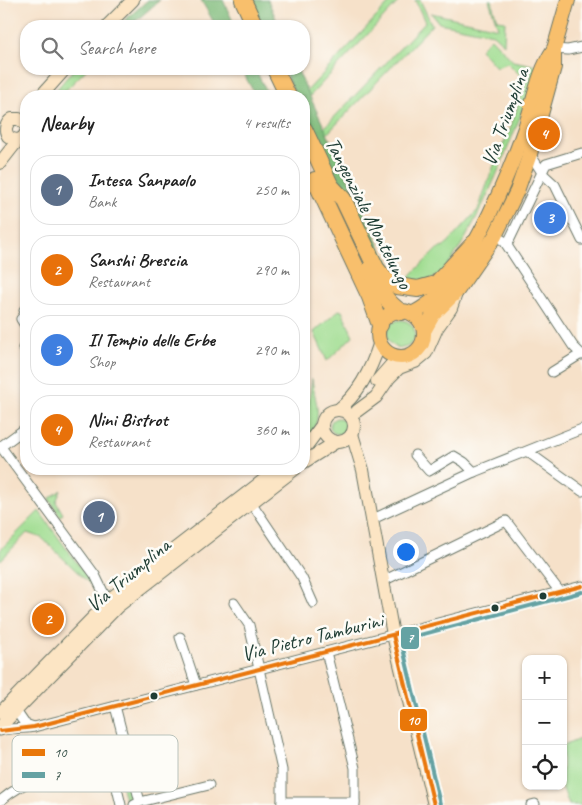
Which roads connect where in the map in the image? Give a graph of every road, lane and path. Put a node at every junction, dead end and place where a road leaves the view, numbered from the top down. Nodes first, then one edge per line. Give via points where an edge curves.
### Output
1 (133, 0) edge
2 (231, 0) edge
3 (242, 0) edge
4 (568, 0) edge
5 (113, 20) edge
6 (240, 20) edge
7 (252, 20) edge
8 (582, 48) edge
9 (554, 49) junction
10 (60, 75) edge
11 (266, 75) edge
12 (278, 75) edge
13 (46, 90) edge
14 (273, 90) edge
15 (285, 90) edge
16 (18, 128) edge
17 (310, 142) edge
18 (582, 153) edge
19 (530, 154) junction
20 (0, 156) edge
21 (0, 163) edge
22 (310, 168) edge
23 (543, 174) junction
24 (330, 184) junction
25 (536, 184) junction
26 (517, 191) junction
27 (495, 200) junction
28 (582, 239) edge
29 (501, 241) junction
30 (474, 243) junction
31 (457, 291) junction
32 (406, 313) junction
33 (380, 325) junction
34 (424, 331) junction
35 (380, 342) junction
36 (581, 354) edge
37 (398, 357) junction
38 (552, 372) dead end
39 (338, 409) junction
40 (354, 414) junction
41 (322, 426) junction
42 (582, 429) edge
43 (20, 432) edge
44 (352, 434) junction
45 (310, 441) edge
46 (338, 442) junction
47 (0, 447) edge
48 (528, 452) junction
49 (415, 455) dead end
50 (310, 458) edge
51 (474, 472) junction
52 (20, 474) edge
53 (21, 475) edge
54 (270, 475) edge
55 (287, 475) edge
56 (363, 477) junction
57 (582, 490) edge
58 (251, 502) junction
59 (373, 519) junction
60 (383, 581) junction
61 (582, 586) edge
62 (560, 592) junction
63 (112, 598) junction
64 (234, 603) dead end
65 (313, 603) dead end
66 (393, 635) junction
67 (180, 638) dead end
68 (326, 652) junction
69 (259, 669) junction
70 (196, 685) junction
71 (115, 706) junction
72 (16, 711) junction
73 (0, 714) edge
74 (34, 728) junction
75 (0, 729) edge
76 (122, 735) edge
77 (209, 785) dead end
78 (12, 791) edge
79 (118, 792) edge
80 (0, 801) edge
81 (137, 803) edge
82 (282, 804) edge
83 (355, 804) edge
84 (121, 805) edge
85 (434, 805) edge

1 - 5 main road
2 - 6 highway
3 - 7 highway
4 - 9 main road, Via Triumplina
8 - 9 street
9 - 19 main road, Via Triumplina via 554,66
9 - 27 main road, Via Triumplina via 545,62 525,128
10 - 13 main road
11 - 14 highway
12 - 15 highway
16 - 20 main road
16 - 21 main road
17 - 24 highway, Tangenziale Montelungo
18 - 23 street, Via Triumplina via 546,164
19 - 23 street
19 - 26 main road, Via Triumplina
22 - 33 highway, Tangenziale Montelungo
23 - 25 street, Via Triumplina
23 - 28 street via 555,185
24 - 30 highway via 344,199 376,268 397,286 418,289 436,284
24 - 32 highway, Tangenziale Montelungo via 383,297
25 - 26 street, Via Triumplina
25 - 29 street, Via Triumplina
26 - 27 street, Via Triumplina
26 - 29 main road, Via Triumplina
27 - 30 main road, Via Triumplina
29 - 31 main road, Via Triumplina
29 - 36 street
30 - 32 main road, Via Triumplina via 443,290
31 - 34 main road, Via Triumplina via 433,315
31 - 40 main road, Via Triumplina via 426,353 415,362 399,368 376,397
32 - 33 main road, Via Triumplina via 385,318
32 - 34 main road via 417,318
33 - 35 main road
34 - 37 main road, Via Triumplina via 420,347 414,353
35 - 37 main road via 384,349
35 - 39 main road via 358,389
36 - 38 street
37 - 40 main road, Via Triumplina via 382,373
39 - 40 main road
39 - 41 main road via 328,412
40 - 44 main road
41 - 45 main road
41 - 46 main road via 326,436
42 - 48 street
43 - 47 street
44 - 46 main road
44 - 56 main road
46 - 50 main road
46 - 56 main road via 352,456
47 - 52 street
48 - 51 street
48 - 57 street
49 - 51 street via 429,472 454,456
51 - 59 street
53 - 63 street
54 - 63 main road, Via Triumplina
55 - 58 main road, Via Triumplina
56 - 59 main road
58 - 65 street via 302,578
58 - 72 main road, Via Triumplina via 117,607
59 - 60 main road
60 - 62 street via 506,521
60 - 66 main road
61 - 62 street, Via Pietro Tamburini
62 - 66 street, Via Pietro Tamburini
63 - 73 main road, Via Triumplina
64 - 69 street via 249,625
66 - 68 street, Via Pietro Tamburini
66 - 85 main road
67 - 70 street
68 - 69 street, Via Pietro Tamburini
68 - 83 street via 355,768
69 - 70 street, Via Pietro Tamburini
69 - 82 street via 282,770
70 - 71 street, Via Pietro Tamburini
71 - 74 street, Via Pietro Tamburini
71 - 76 street
72 - 74 street via 25,724
72 - 75 main road, Via Triumplina
74 - 75 street, Via Pietro Tamburini
77 - 81 street
78 - 80 street
79 - 84 street
82 - 83 street

